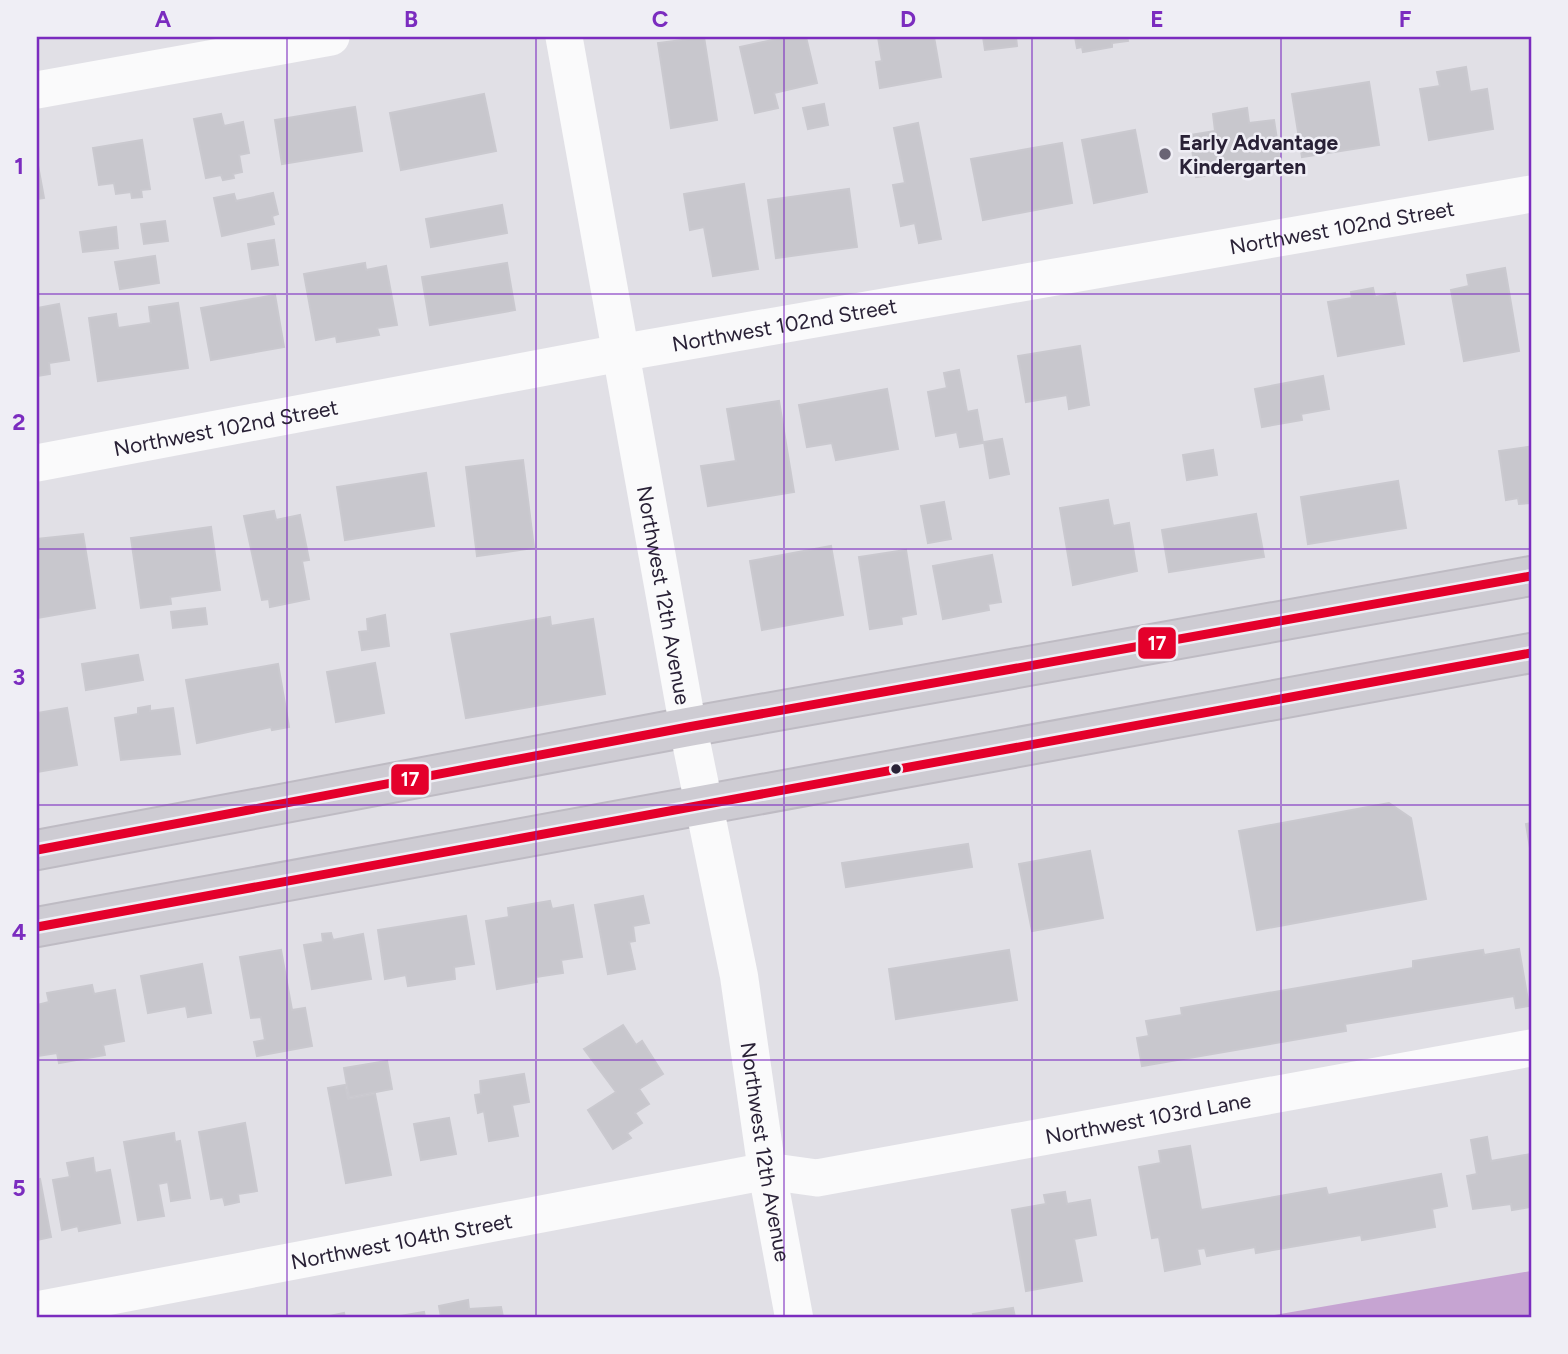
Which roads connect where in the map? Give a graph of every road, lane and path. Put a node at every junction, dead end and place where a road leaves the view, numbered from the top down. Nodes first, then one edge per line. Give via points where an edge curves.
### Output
1 (331, 37) edge
2 (564, 37) edge
3 (37, 90) edge
4 (1531, 194) edge
5 (620, 353) junction
6 (37, 463) edge
7 (1531, 576) edge
8 (1531, 653) edge
9 (688, 727) junction
10 (704, 804) junction
11 (37, 850) edge
12 (37, 927) edge
13 (1531, 1048) edge
14 (767, 1171) junction
15 (37, 1310) edge
16 (794, 1317) edge

1 - 3 street
2 - 5 street, Northwest 12th Avenue
4 - 5 street, Northwest 102nd Street
5 - 6 street, Northwest 102nd Street
5 - 9 street, Northwest 12th Avenue
7 - 9 main road
8 - 10 main road
9 - 10 street, Northwest 12th Avenue
9 - 11 main road
10 - 12 main road
10 - 14 street, Northwest 12th Avenue via 739,976
13 - 14 street, Northwest 103rd Lane via 817,1178
14 - 15 street, Northwest 104th Street
14 - 16 street, Northwest 12th Avenue

